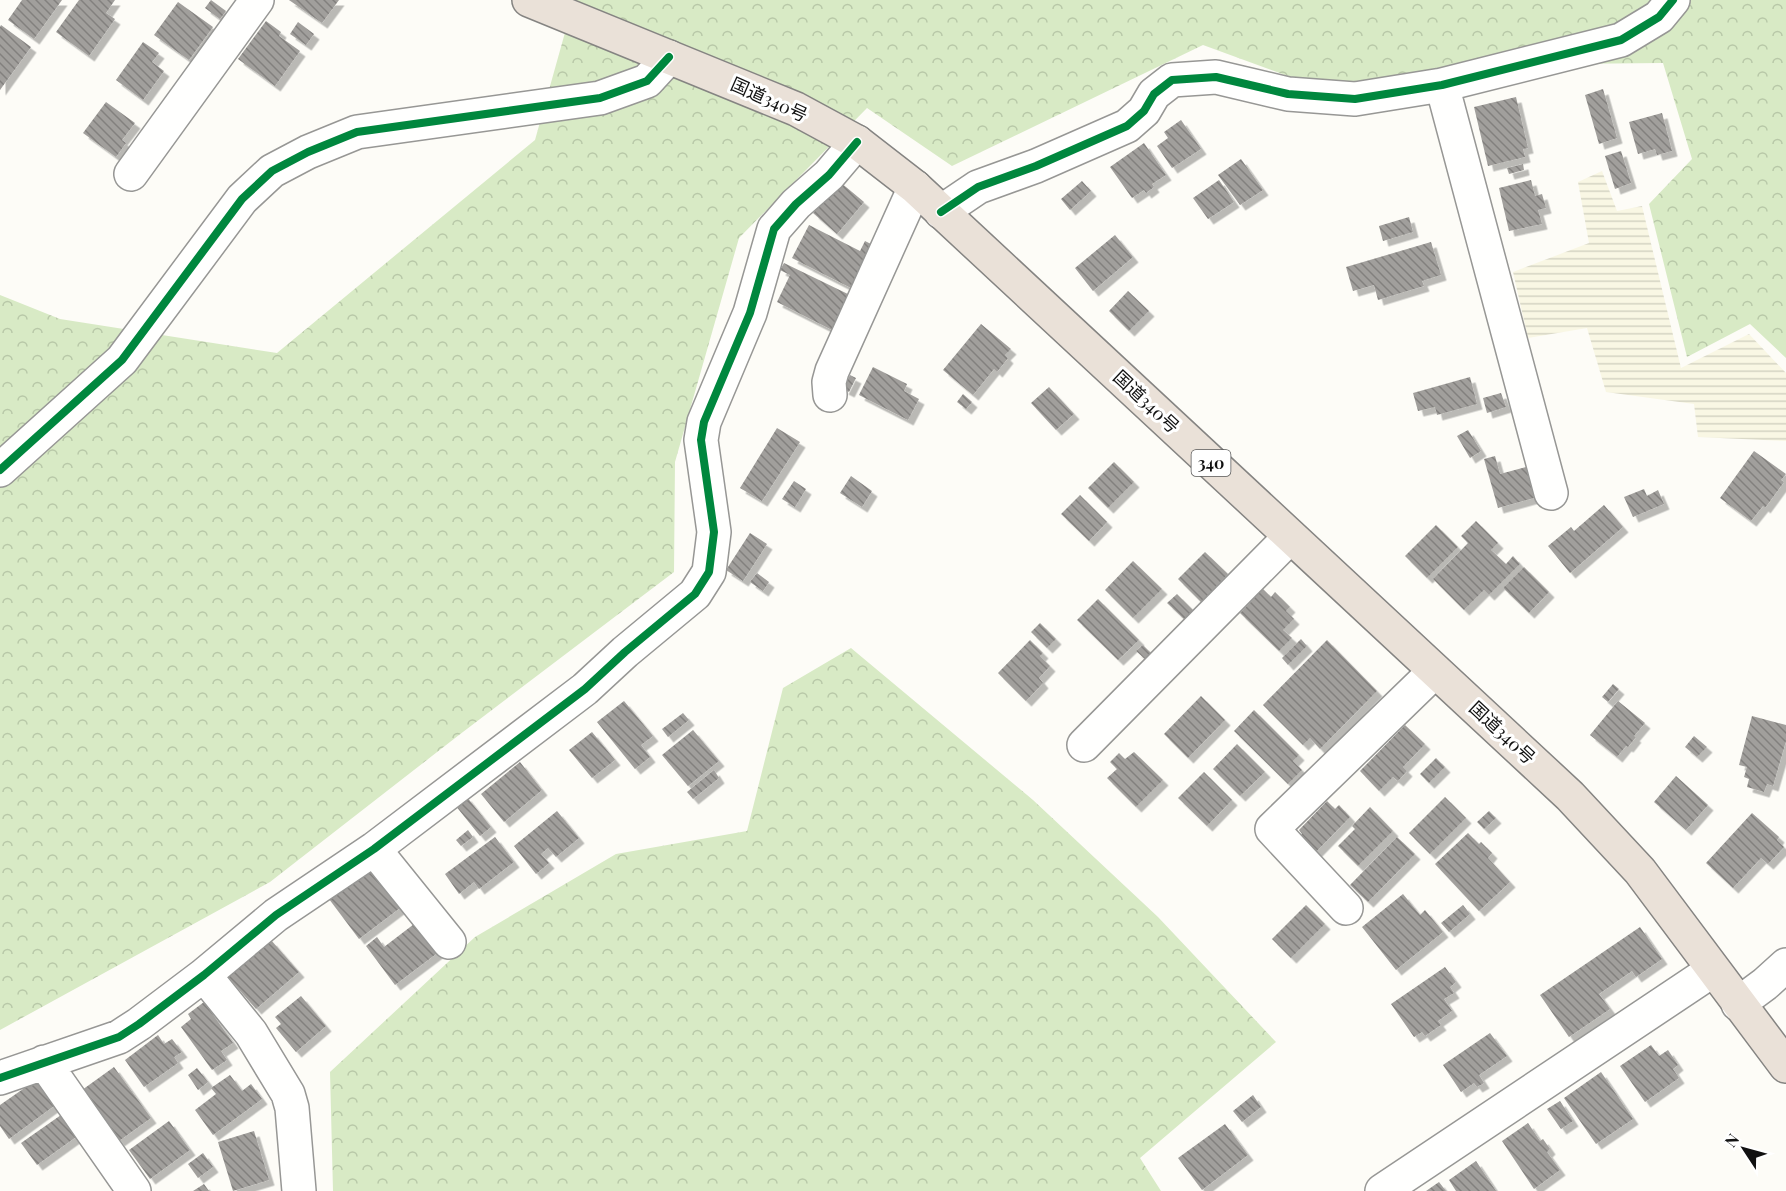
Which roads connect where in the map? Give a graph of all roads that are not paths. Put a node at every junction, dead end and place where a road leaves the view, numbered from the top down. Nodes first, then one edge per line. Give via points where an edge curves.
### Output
1 (257, 0) edge
2 (529, 0) edge
3 (1673, 0) edge
4 (669, 57) junction
5 (1442, 86) junction
6 (857, 142) junction
7 (131, 174) dead end
8 (915, 187) junction
9 (941, 212) junction
10 (830, 395) dead end
11 (0, 471) edge
12 (1551, 493) dead end
13 (1290, 537) junction
14 (1435, 671) junction
15 (1084, 745) dead end
16 (374, 849) junction
17 (1346, 908) dead end
18 (449, 942) dead end
19 (1786, 965) edge
20 (1713, 970) junction
21 (204, 975) junction
22 (1738, 1004) junction
23 (44, 1062) junction
24 (1786, 1066) edge
25 (0, 1078) edge
26 (134, 1191) edge
27 (299, 1191) edge
28 (1382, 1191) edge

1 - 7 street
2 - 4 highway, 国道340号 / 340
3 - 5 street via 1659,17 1621,40
4 - 6 highway, 国道340号 / 340 via 796,110
4 - 11 street via 647,81 600,98 357,132 272,171 242,199 122,360
5 - 9 street via 1354,99 1288,94 1216,77 1172,80 1154,94 1144,111 1127,126 978,187
5 - 12 street
6 - 8 highway, 国道340号 / 340
6 - 16 street via 774,229 750,313 704,422 701,440 714,532 709,572 695,594 585,689
8 - 9 highway, 国道340号 / 340
8 - 10 street via 832,371
9 - 13 highway, 国道340号 / 340
13 - 14 highway, 国道340号 / 340
13 - 15 street
14 - 17 street via 1272,829
14 - 20 highway, 国道340号 / 340 via 1570,796 1640,871
16 - 18 street
16 - 21 street via 276,915
19 - 22 street
20 - 22 highway, 国道340号 / 340
20 - 28 street
21 - 23 street via 119,1037
21 - 27 street via 251,1033 288,1094
22 - 24 highway, 国道340号 / 340
23 - 25 street
23 - 26 street

